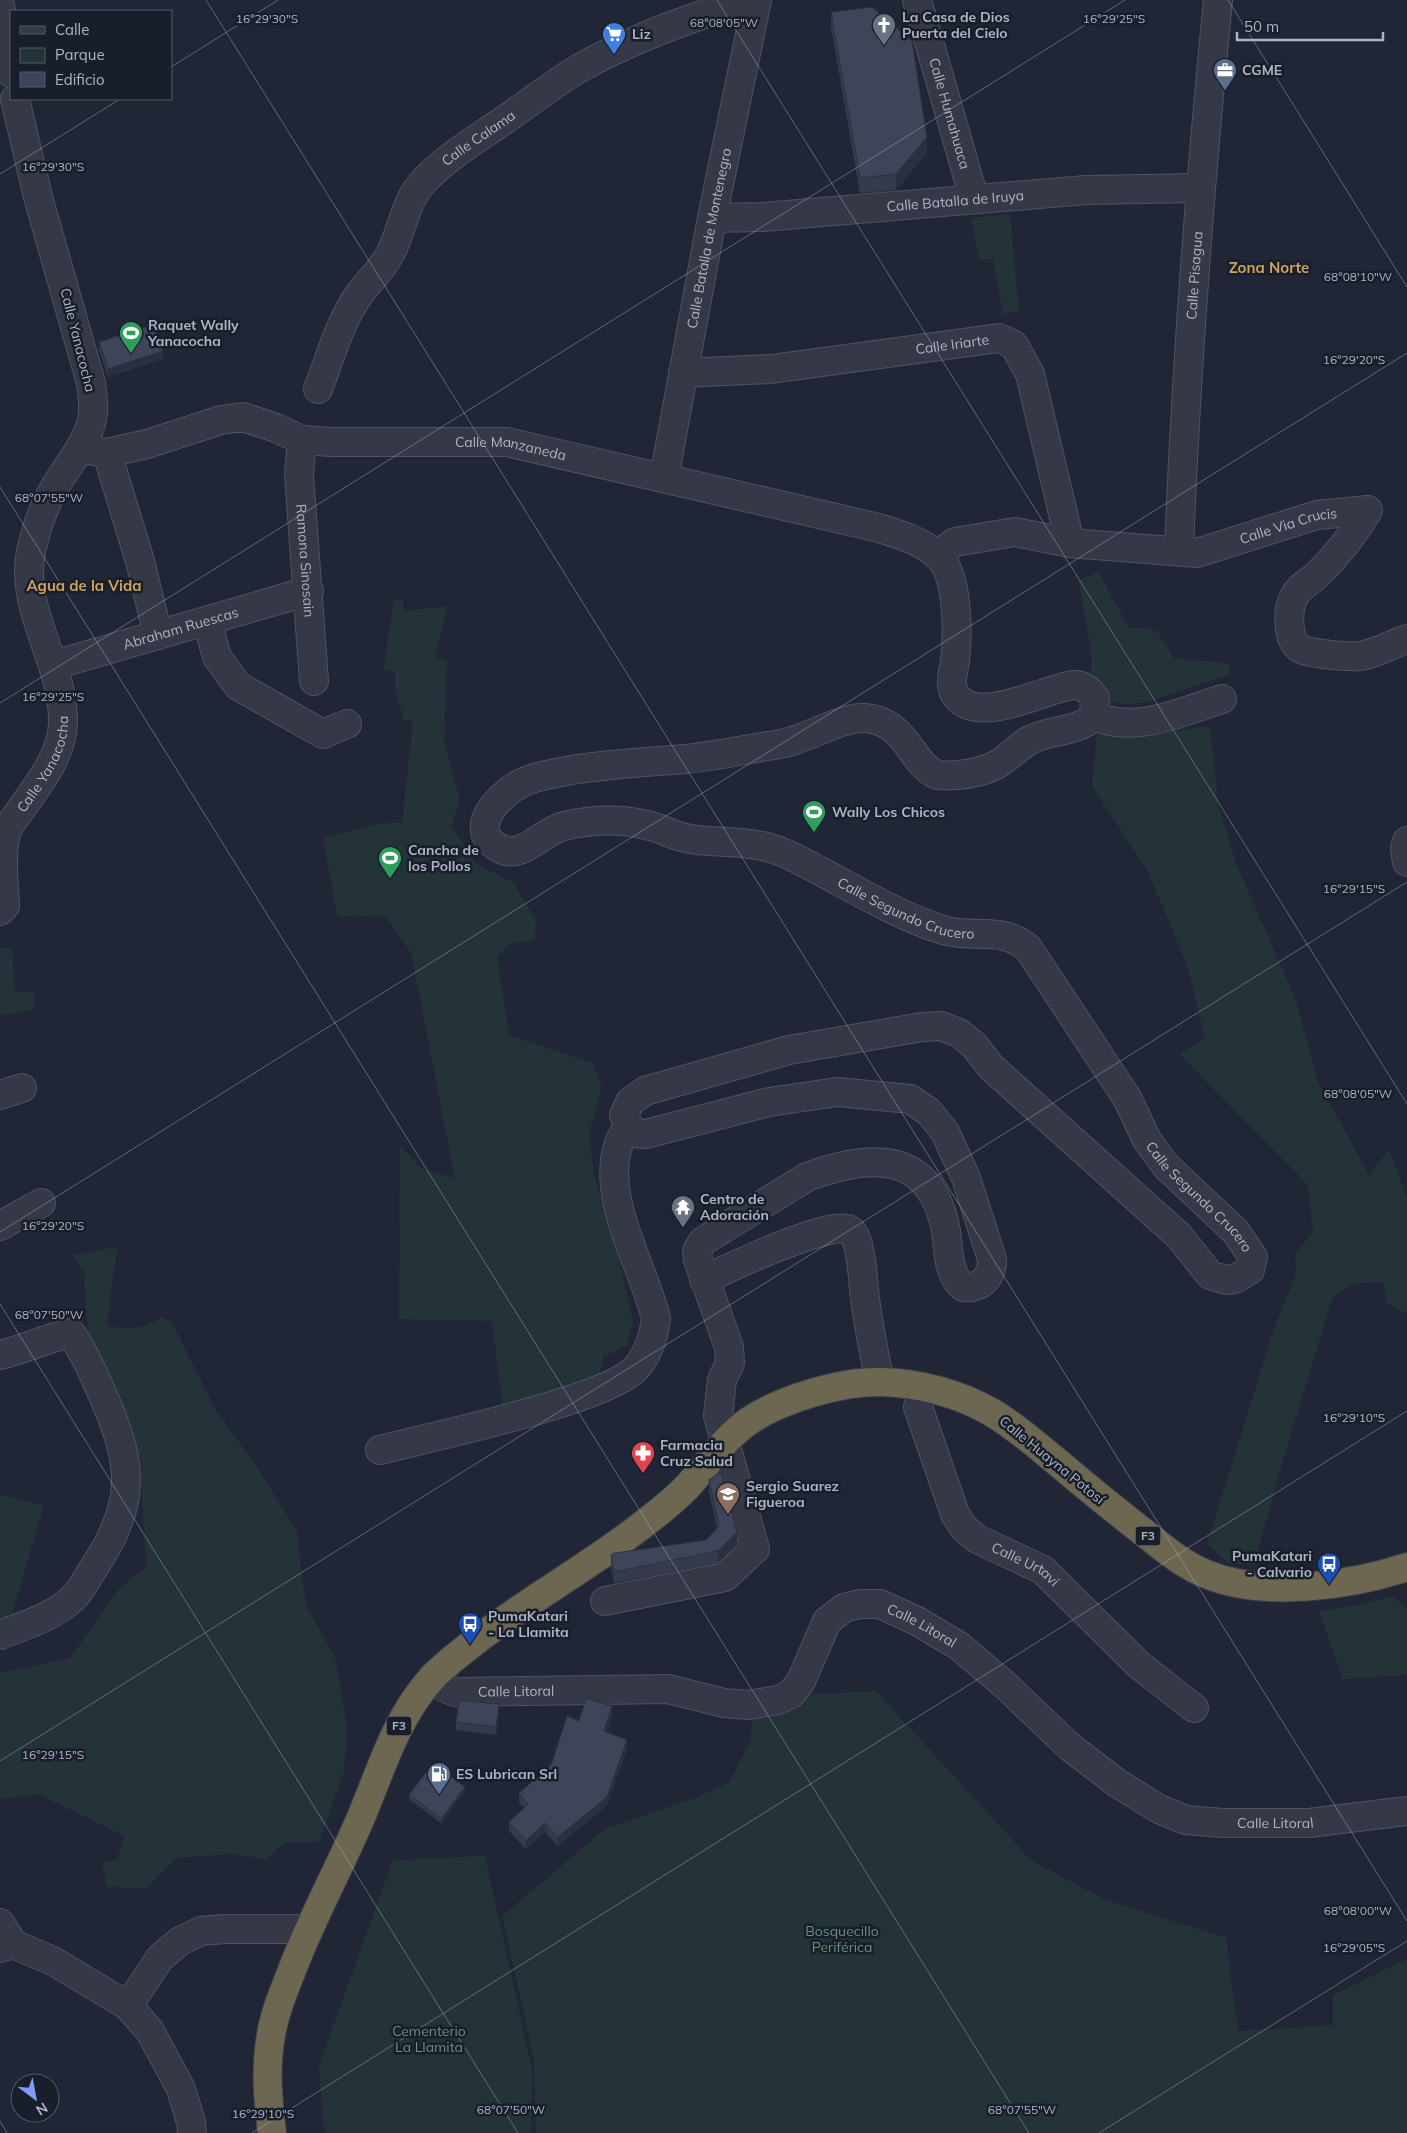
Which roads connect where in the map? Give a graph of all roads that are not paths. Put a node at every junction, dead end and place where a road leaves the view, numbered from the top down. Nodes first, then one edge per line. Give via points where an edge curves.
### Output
1 (749, 0) edge
2 (756, 0) edge
3 (918, 0) edge
4 (1218, 0) edge
5 (0, 5) edge
6 (10, 67) edge
7 (15, 100) edge
8 (1200, 188) junction
9 (974, 198) junction
10 (712, 218) junction
11 (683, 373) junction
12 (318, 389) dead end
13 (302, 440) junction
14 (80, 449) junction
15 (106, 453) junction
16 (664, 478) junction
17 (1070, 543) junction
18 (1179, 551) junction
19 (937, 554) junction
20 (309, 591) junction
21 (207, 620) junction
22 (158, 635) junction
23 (1407, 639) edge
24 (54, 665) junction
25 (314, 682) dead end
26 (1222, 699) dead end
27 (1094, 716) junction
28 (347, 724) dead end
29 (1407, 841) edge
30 (1, 855) edge
31 (1407, 862) edge
32 (0, 911) edge
33 (629, 1126) junction
34 (40, 1202) dead end
35 (0, 1226) edge
36 (704, 1280) junction
37 (0, 1355) edge
38 (880, 1382) junction
39 (922, 1387) junction
40 (726, 1442) junction
41 (380, 1450) dead end
42 (1407, 1567) edge
43 (605, 1601) dead end
44 (0, 1635) edge
45 (433, 1676) junction
46 (1194, 1708) dead end
47 (1407, 1812) edge
48 (308, 1929) junction
49 (4, 1938) edge
50 (128, 2006) junction
51 (192, 2133) edge
52 (272, 2133) edge

1 - 12 street, Calle Calama via 663,30 578,70 471,143 424,181 407,206 389,256 358,296 343,323
2 - 10 street, Calle Batalla de Montenegro
3 - 9 street, Calle Humahuaca
4 - 8 street, Calle Pisagua
5 - 6 street
7 - 14 street, Calle Yanacocha via 38,197 92,383 93,414
8 - 9 street, Calle Batalla de Iruya via 1086,190
8 - 18 street, Calle Pisagua
9 - 10 street, Calle Batalla de Iruya
10 - 11 street, Calle Batalla de Montenegro
11 - 16 street, Calle Batalla de Montenegro
11 - 17 street, Calle Iriarte via 771,369 999,338 1014,345 1030,374
13 - 15 street, Calle Manzaneda via 243,417
13 - 16 street, Calle Manzaneda via 507,442
13 - 20 street, Ramona Sinosain via 299,475
14 - 15 street, Calle Manzaneda
14 - 24 street, Calle Yanacocha via 54,488 41,515 28,568 30,594
15 - 22 street via 140,561
16 - 19 street, Calle Manzaneda via 879,528 904,536
17 - 18 street, Calle Via Crucis
17 - 19 street, Calle Via Crucis via 1015,532 955,542
18 - 23 street, Calle Via Crucis via 1197,553 1317,515 1368,510 1324,568 1300,588 1290,611 1290,629 1300,648 1308,652 1360,656
19 - 27 street via 950,578 956,608 956,654 951,685 958,699 974,707 996,706 1074,685 1085,688 1095,698
20 - 21 street, Abraham Ruescas
20 - 25 street, Ramona Sinosain
21 - 22 street, Abraham Ruescas
21 - 28 street via 217,657 238,686 323,734
22 - 24 street, Abraham Ruescas
24 - 30 street, Calle Yanacocha via 63,722 58,746 49,768 7,831
26 - 27 street via 1139,723 1105,721
27 - 33 street, Calle Segundo Crucero via 1081,726 1045,733 1026,742 995,766 973,774 940,776 927,769 891,726 864,718 784,744 688,758 606,764 543,775 517,785 500,798 486,815 485,830 494,845 511,852 522,850 560,827 597,820 621,820 664,830 684,839 767,847 790,854 877,901 930,925 957,933 1013,937 1028,948 1127,1098 1144,1135 1166,1166 1236,1232 1251,1252 1254,1263 1250,1270 1235,1279 1210,1275 1179,1236 1009,1084 974,1045 959,1033 941,1026 899,1030 789,1050 645,1091 630,1102 624,1115
29 - 31 street
30 - 32 street, Calle Yanacocha via 5,906
33 - 36 street via 635,1132 646,1134 769,1102 837,1092 910,1099 929,1112 945,1132 966,1178 992,1259 988,1278 977,1286 963,1287 950,1267 942,1216 923,1181 906,1166 875,1161 824,1170 807,1177 703,1241 698,1251
33 - 41 street via 619,1143 615,1176 618,1210 656,1318 654,1333 637,1367 624,1378 567,1402
34 - 35 street
36 - 38 street via 749,1258 815,1234 841,1228 849,1230 854,1234 860,1252 869,1327
36 - 40 street via 729,1347 730,1363 722,1380 718,1416
37 - 44 street via 46,1338 72,1333 84,1352 118,1430 127,1466 127,1491 107,1549 74,1597 49,1615
38 - 39 highway, Calle Huayna Potosí / F3
38 - 40 highway, Calle Huayna Potosí / F3 via 814,1392 748,1422
39 - 42 highway, Calle Huayna Potosí / F3 via 992,1412 1171,1553 1205,1574 1250,1584 1305,1586 1360,1580
39 - 46 street, Calle Urtavi via 918,1407 955,1514 964,1528 977,1538 1043,1570 1139,1665
40 - 43 street via 755,1549 725,1578
40 - 45 highway, Calle Huayna Potosí / F3 via 684,1490 649,1520 502,1621
45 - 47 street, Calle Litoral via 443,1687 456,1692 668,1688 724,1703 748,1705 778,1700 791,1694 801,1681 827,1621 844,1608 880,1604 917,1620 960,1646 1070,1747 1116,1783 1158,1809 1186,1820 1223,1823 1309,1823
45 - 48 highway, F3 via 396,1730 356,1830
48 - 50 street via 201,1931 180,1941 160,1958
48 - 52 highway, F3 via 282,1995 271,2034 266,2085
49 - 50 street via 53,1961
50 - 51 street via 150,2031 181,2089

